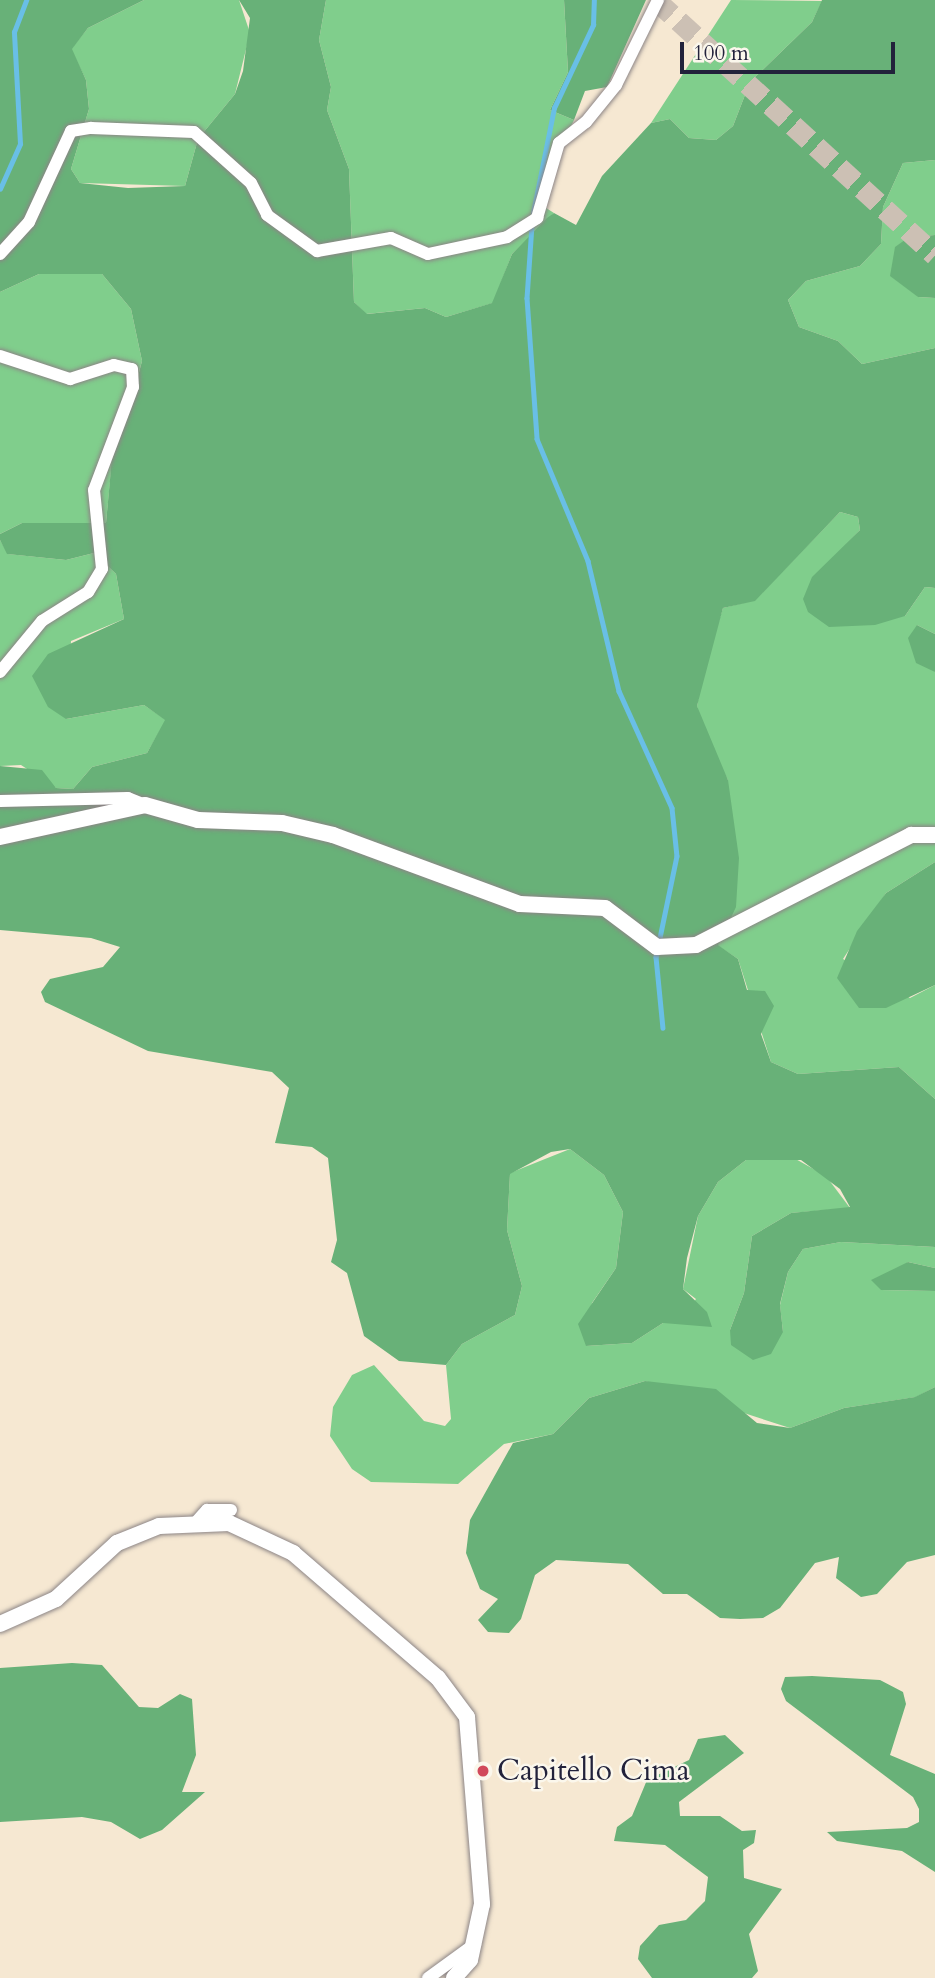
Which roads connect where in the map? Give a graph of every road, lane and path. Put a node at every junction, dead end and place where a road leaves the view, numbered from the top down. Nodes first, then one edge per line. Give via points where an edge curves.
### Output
1 (658, 0) edge
2 (0, 254) edge
3 (0, 356) edge
4 (0, 672) edge
5 (0, 801) edge
6 (145, 805) junction
7 (935, 835) edge
8 (0, 837) edge
9 (231, 1510) dead end
10 (197, 1521) junction
11 (0, 1624) edge
12 (475, 1944) junction
13 (428, 1978) edge
14 (454, 1978) edge

1 - 2 street via 616,85 586,122 559,143 537,218 507,237 428,254 391,239 317,251 267,215 251,183 194,132 91,128 71,131 29,222
3 - 4 street via 70,379 114,365 132,369 133,387 94,490 102,569 88,592 42,621
5 - 6 street via 128,798
6 - 7 street via 198,820 282,823 333,835 520,904 605,908 662,946 696,945 911,835
6 - 8 street
9 - 10 street via 206,1510
10 - 11 street via 131,1535 56,1600
10 - 12 street via 246,1528 293,1553 458,1701 471,1735 471,1799 482,1880
12 - 13 street
12 - 14 street

